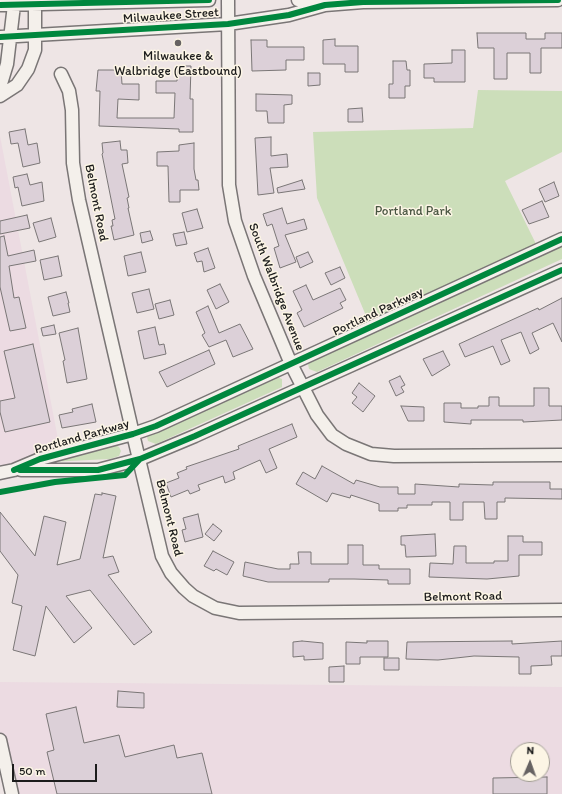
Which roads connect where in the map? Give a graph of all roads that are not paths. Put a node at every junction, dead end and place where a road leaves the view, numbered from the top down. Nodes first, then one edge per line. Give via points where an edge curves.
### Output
1 (209, 0) edge
2 (228, 0) edge
3 (298, 0) edge
4 (558, 0) edge
5 (14, 4) junction
6 (35, 4) junction
7 (0, 5) edge
8 (325, 5) junction
9 (228, 24) junction
10 (36, 36) junction
11 (6, 37) edge
12 (61, 74) dead end
13 (0, 87) edge
14 (0, 96) edge
15 (562, 239) edge
16 (562, 270) edge
17 (291, 364) junction
18 (302, 388) junction
19 (133, 434) junction
20 (562, 455) edge
21 (140, 459) junction
22 (14, 470) junction
23 (0, 474) edge
24 (562, 610) edge
25 (0, 740) edge
26 (12, 794) edge

1 - 6 street, Milwaukee Street
2 - 9 street, South Walbridge Avenue
3 - 8 street, Milwaukee Street
4 - 8 street, Milwaukee Street via 363,2
5 - 6 street, Milwaukee Street
5 - 7 street, Milwaukee Street
5 - 11 street
6 - 10 street
8 - 9 street, Milwaukee Street via 289,15
9 - 10 street, Milwaukee Street
9 - 17 street, South Walbridge Avenue via 229,185 235,221 254,276
10 - 11 street, Milwaukee Street
10 - 14 street via 35,50 24,77
11 - 13 street via 7,64
12 - 19 street, Belmont Road via 70,92 73,163 79,200
15 - 17 street, Portland Parkway
16 - 18 street, Portland Parkway
17 - 18 street, South Walbridge Avenue
17 - 19 street, Portland Parkway via 156,426
18 - 20 street, South Walbridge Avenue via 332,435 371,454
18 - 21 street, Portland Parkway
19 - 21 street, Belmont Road
19 - 22 street, Portland Parkway via 40,459
21 - 22 street, Portland Parkway via 98,470
21 - 24 street, Belmont Road via 166,565 193,596 215,608 239,613
22 - 23 street, Portland Parkway
25 - 26 street

